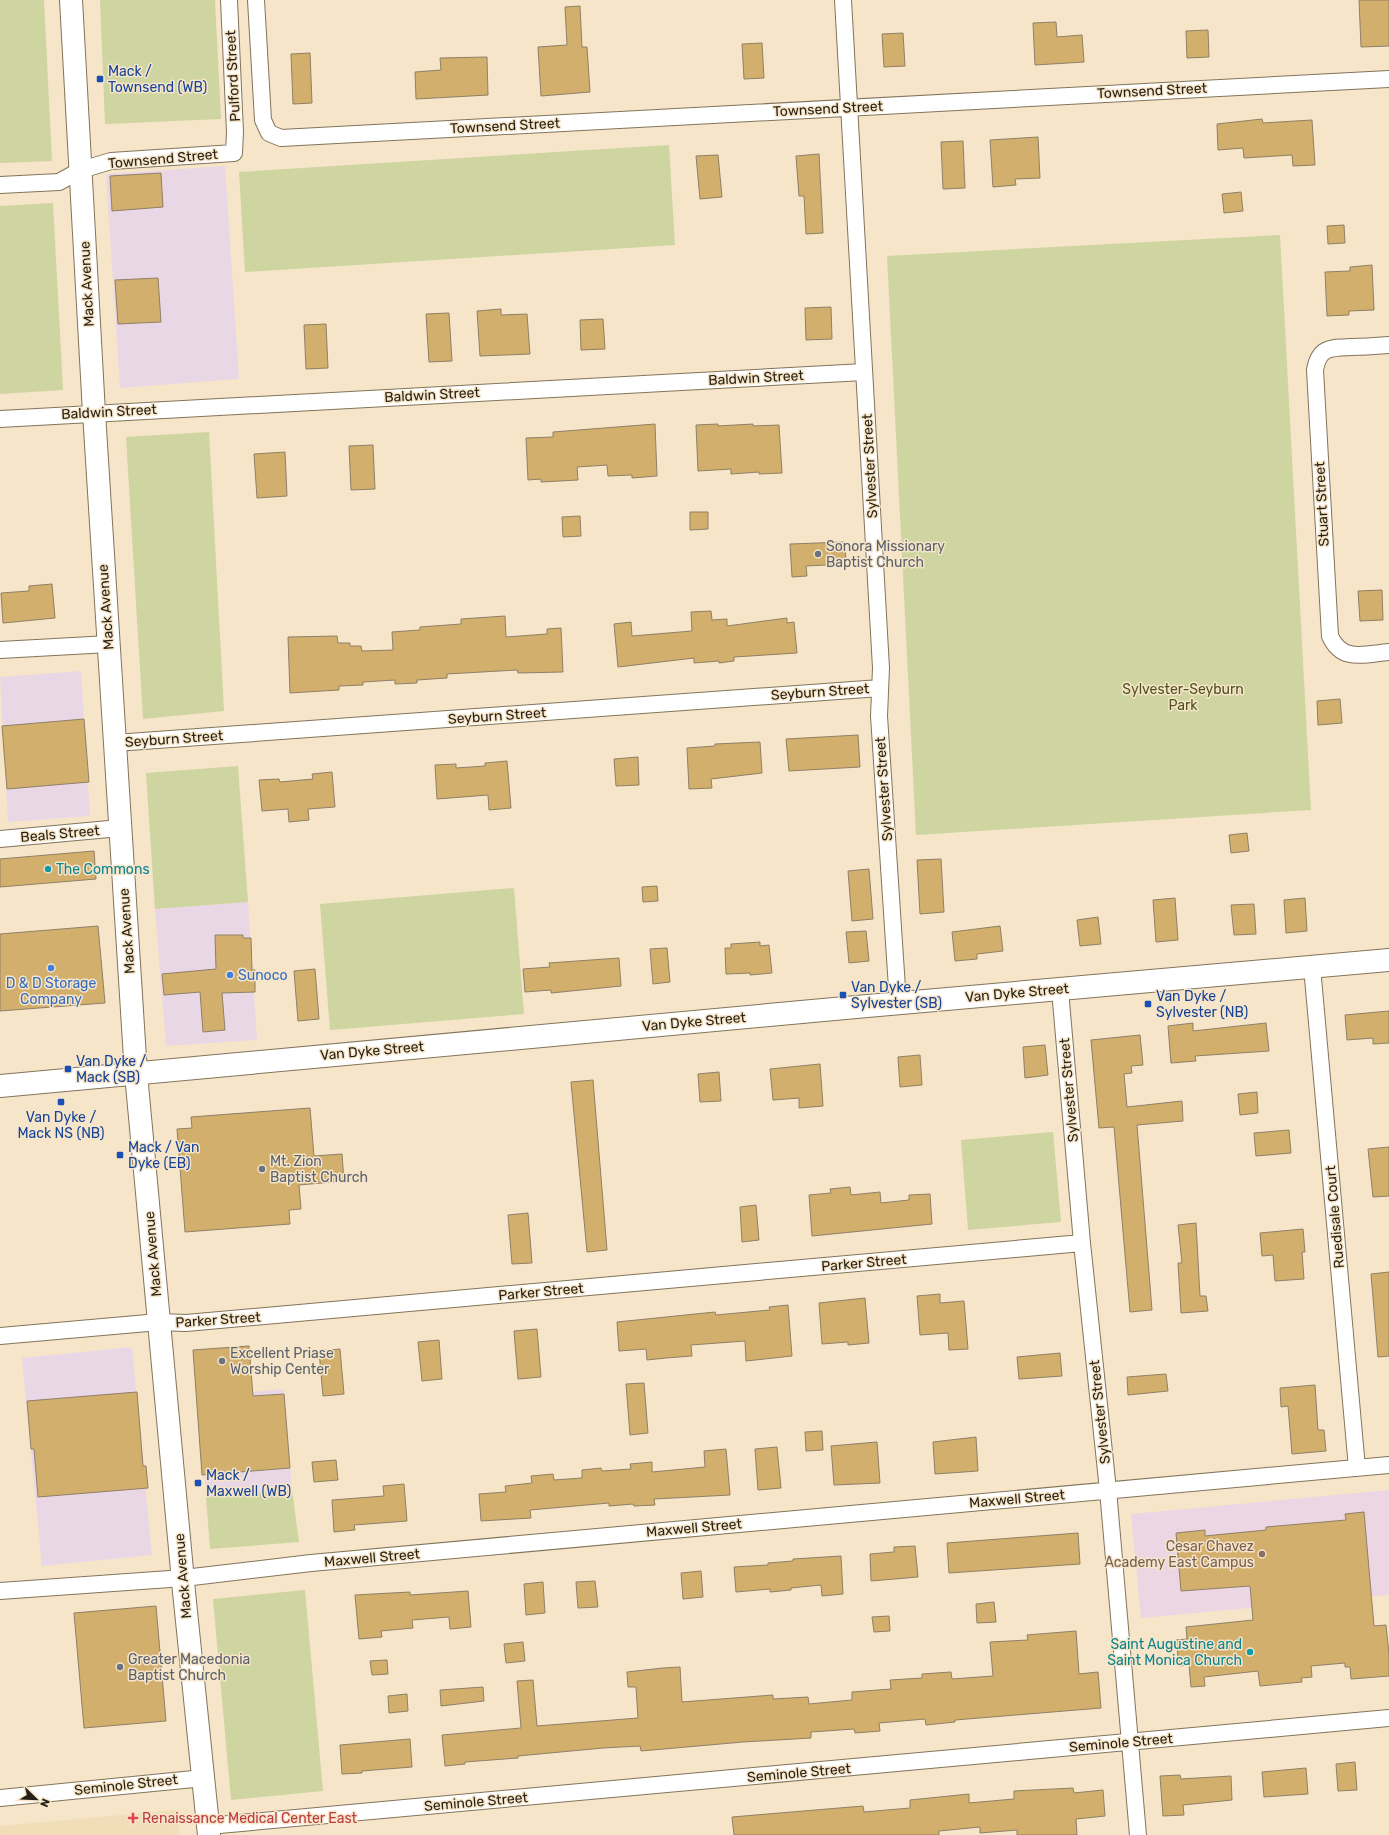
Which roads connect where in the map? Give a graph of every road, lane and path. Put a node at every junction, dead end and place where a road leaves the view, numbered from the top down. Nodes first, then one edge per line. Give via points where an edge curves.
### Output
1 (71, 0) edge
2 (229, 0) edge
3 (256, 0) edge
4 (843, 0) edge
5 (1389, 78) edge
6 (849, 108) junction
7 (269, 133) joint
8 (234, 153) joint
9 (81, 170) junction
10 (0, 185) edge
11 (1389, 345) edge
12 (864, 372) junction
13 (94, 413) junction
14 (0, 419) edge
15 (108, 644) junction
16 (0, 650) edge
17 (1389, 652) edge
18 (880, 688) junction
19 (115, 743) junction
20 (120, 828) junction
21 (0, 839) edge
22 (1389, 960) edge
23 (1312, 967) junction
24 (1060, 990) junction
25 (898, 1003) junction
26 (136, 1074) junction
27 (0, 1086) edge
28 (1082, 1243) junction
29 (159, 1322) junction
30 (0, 1336) edge
31 (1389, 1465) edge
32 (1357, 1468) junction
33 (1108, 1490) junction
34 (184, 1578) junction
35 (0, 1591) edge
36 (1389, 1718) edge
37 (1130, 1743) junction
38 (204, 1778) junction
39 (0, 1798) edge
40 (209, 1831) edge
41 (1138, 1835) edge

1 - 9 main road, Mack Avenue
2 - 8 street, Pulford Street
3 - 7 street, Pulford Street via 263,120
4 - 6 street, Sylvester Street
5 - 6 street, Townsend Street
6 - 7 street, Townsend Street via 281,138
6 - 12 street, Sylvester Street
8 - 9 street, Townsend Street via 110,161
9 - 10 street, Townsend Street via 59,182
9 - 13 main road, Mack Avenue
11 - 17 street, Stuart Street via 1337,347 1318,358 1315,370 1330,636 1334,645 1342,652 1356,656
12 - 13 street, Baldwin Street
12 - 18 street, Sylvester Street via 881,668
13 - 14 street, Baldwin Street
13 - 15 main road, Mack Avenue
15 - 16 street
15 - 19 main road, Mack Avenue
18 - 19 street, Seyburn Street
18 - 25 street, Sylvester Street via 879,716
19 - 20 main road, Mack Avenue
20 - 21 street, Beals Street
20 - 26 main road, Mack Avenue
22 - 23 main road, Van Dyke Street
23 - 24 main road, Van Dyke Street
23 - 32 street, Ruedisale Court
24 - 25 main road, Van Dyke Street
24 - 28 street, Sylvester Street
25 - 26 main road, Van Dyke Street
26 - 27 main road, Van Dyke Street
26 - 29 main road, Mack Avenue
28 - 29 street, Parker Street via 186,1323
28 - 33 street, Sylvester Street
29 - 30 street, Parker Street
29 - 34 main road, Mack Avenue
31 - 32 street, Maxwell Street
32 - 33 street, Maxwell Street
33 - 34 street, Maxwell Street via 319,1562
33 - 37 street, Sylvester Street
34 - 35 street, Maxwell Street
34 - 38 main road, Mack Avenue
36 - 37 street, Seminole Street
37 - 40 street, Seminole Street
37 - 41 street, Sylvester Street
38 - 39 street, Seminole Street
38 - 40 main road, Mack Avenue

